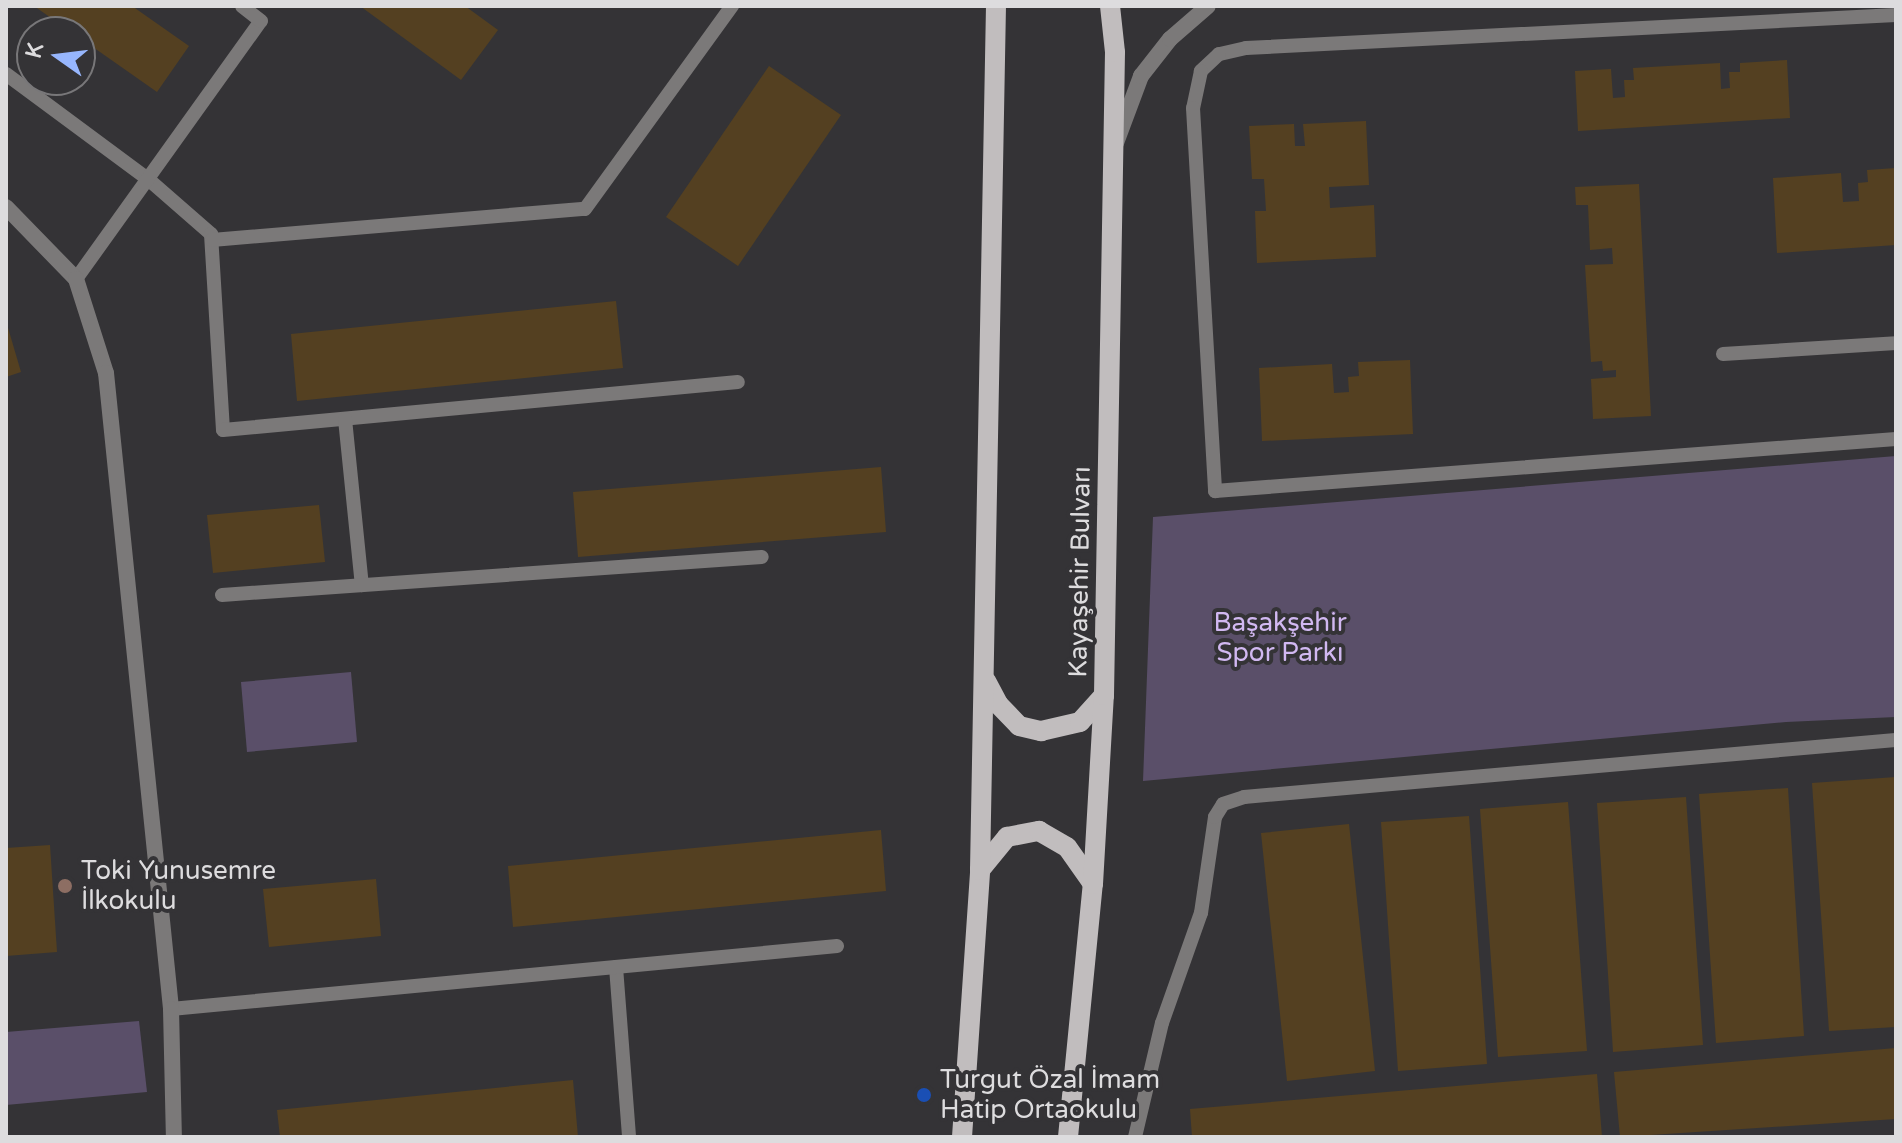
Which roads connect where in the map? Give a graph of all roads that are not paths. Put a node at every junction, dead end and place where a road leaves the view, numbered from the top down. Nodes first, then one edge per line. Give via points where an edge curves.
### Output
1 (242, 6) edge
2 (732, 6) edge
3 (996, 6) edge
4 (1110, 6) edge
5 (1208, 6) edge
6 (1800, 14) edge
7 (1896, 15) edge
8 (6, 74) edge
9 (1113, 152) junction
10 (148, 179) junction
11 (6, 207) edge
12 (212, 240) junction
13 (76, 279) junction
14 (1896, 343) edge
15 (1723, 354) dead end
16 (738, 382) dead end
17 (345, 419) junction
18 (1896, 439) edge
19 (762, 557) dead end
20 (362, 585) junction
21 (222, 595) dead end
22 (984, 678) junction
23 (1104, 695) junction
24 (1896, 740) edge
25 (980, 870) junction
26 (1093, 884) junction
27 (837, 946) dead end
28 (616, 967) junction
29 (171, 1009) junction
30 (174, 1137) edge
31 (629, 1137) edge
32 (962, 1137) edge
33 (1068, 1137) edge
34 (1135, 1137) edge

1 - 10 lane via 261,21
2 - 12 lane via 585,209
3 - 22 main road
4 - 9 main road, Kayaşehir Bulvarı
5 - 9 street via 1170,39 1141,76
6 - 7 lane
6 - 18 lane via 1246,48 1219,54 1201,71 1193,108 1215,491
8 - 10 lane
9 - 23 main road, Kayaşehir Bulvarı
10 - 12 lane
10 - 13 lane
11 - 13 street
12 - 17 lane via 223,430
13 - 29 street via 106,373
14 - 15 lane
16 - 17 lane
17 - 20 lane
19 - 20 lane
20 - 21 lane
22 - 23 main road via 998,704 1019,726 1041,731 1080,722
22 - 25 main road
23 - 26 main road, Kayaşehir Bulvarı
24 - 34 lane via 1292,793 1223,804 1215,817 1201,913 1162,1023
25 - 26 main road via 1007,837 1039,831 1067,847
25 - 32 main road
26 - 33 main road, Kayaşehir Bulvarı
27 - 28 lane
28 - 29 lane
28 - 31 lane
29 - 30 street

